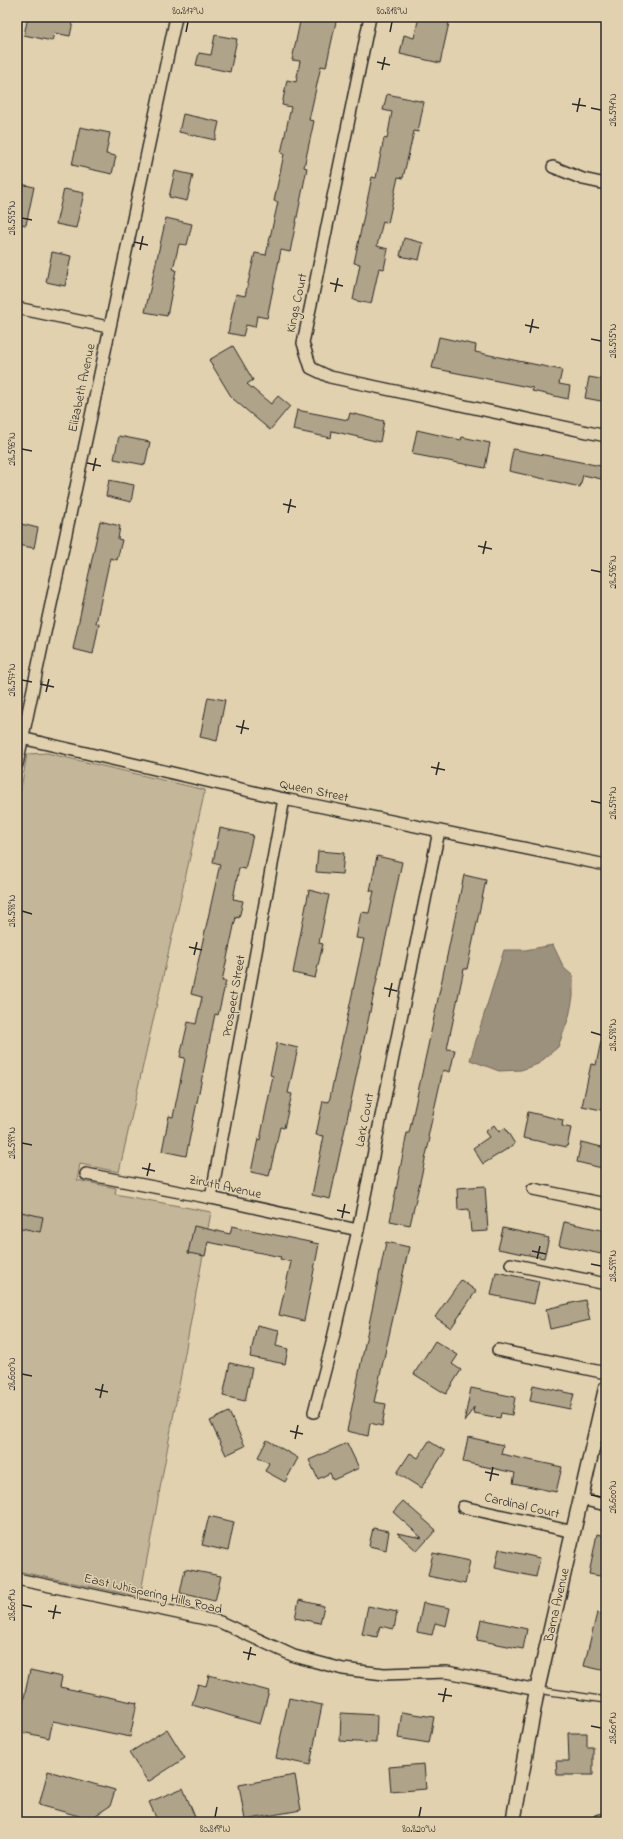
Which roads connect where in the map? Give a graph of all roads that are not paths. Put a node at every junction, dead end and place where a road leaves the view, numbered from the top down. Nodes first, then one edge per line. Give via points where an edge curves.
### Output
1 (176, 17) edge
2 (370, 17) edge
3 (553, 167) dead end
4 (606, 184) edge
5 (17, 308) edge
6 (108, 327) junction
7 (606, 436) edge
8 (20, 738) edge
9 (17, 764) edge
10 (284, 800) junction
11 (439, 831) junction
12 (606, 865) edge
13 (86, 1174) dead end
14 (533, 1189) dead end
15 (211, 1198) junction
16 (606, 1204) edge
17 (358, 1230) junction
18 (511, 1264) dead end
19 (606, 1284) edge
20 (498, 1350) dead end
21 (606, 1373) edge
22 (606, 1388) edge
23 (314, 1412) dead end
24 (581, 1499) junction
25 (606, 1505) edge
26 (463, 1507) dead end
27 (574, 1532) junction
28 (17, 1579) edge
29 (538, 1690) junction
30 (606, 1700) edge
31 (606, 1821) edge
32 (513, 1822) edge
33 (599, 1822) edge

1 - 6 street, Elizabeth Avenue
2 - 7 street, Kings Court via 303,343 311,368 330,377
3 - 4 street via 583,179
5 - 6 street
6 - 8 street, Elizabeth Avenue
8 - 9 street, Elizabeth Avenue
8 - 10 street, Queen Street
10 - 11 street, Queen Street
10 - 15 street, Prospect Street
11 - 12 street, Queen Street
11 - 17 street, Lark Court
13 - 15 street, Ziruth Avenue
14 - 16 street
15 - 17 street, Ziruth Avenue
17 - 23 street, Lark Court
18 - 19 street
20 - 21 street
22 - 24 street, Barna Avenue
24 - 25 street
24 - 27 street, Barna Avenue
26 - 27 street, Cardinal Court
27 - 29 street, Barna Avenue
28 - 29 street, East Whispering Hills Road via 220,1622 294,1656 343,1669 384,1674 447,1672
29 - 30 lane
29 - 32 street, Barna Avenue
31 - 33 street

